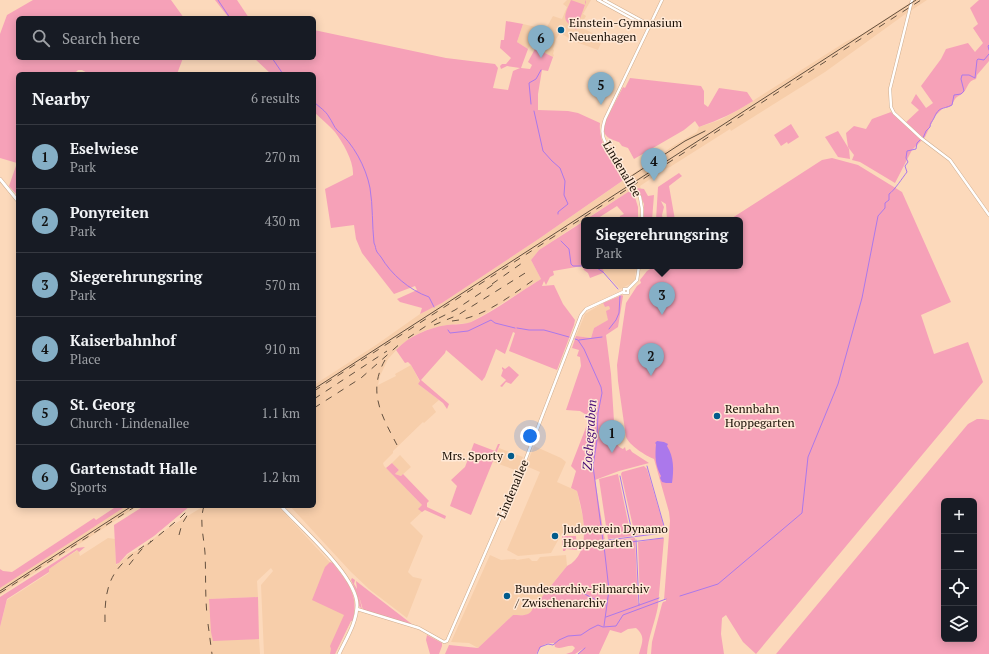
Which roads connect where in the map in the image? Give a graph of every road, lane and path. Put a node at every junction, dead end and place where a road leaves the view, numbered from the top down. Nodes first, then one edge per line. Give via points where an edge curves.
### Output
1 (598, 0) edge
2 (604, 0) edge
3 (662, 0) edge
4 (912, 2) edge
5 (650, 26) junction
6 (0, 179) edge
7 (16, 199) edge
8 (989, 215) edge
9 (642, 217) edge
10 (638, 269) edge
11 (283, 508) edge
12 (357, 609) junction
13 (339, 654) edge

1 - 5 street
2 - 5 street
3 - 5 street
4 - 8 street via 890,89 891,107 894,113 922,139 950,160
5 - 9 street, Lindenallee via 602,127 606,144 640,197
6 - 7 main road
10 - 12 street, Lindenallee via 636,282 628,289 625,288 623,292 586,309 581,315 522,469 448,640 444,642 420,628
11 - 12 main road via 346,576 356,595
12 - 13 main road via 351,630

